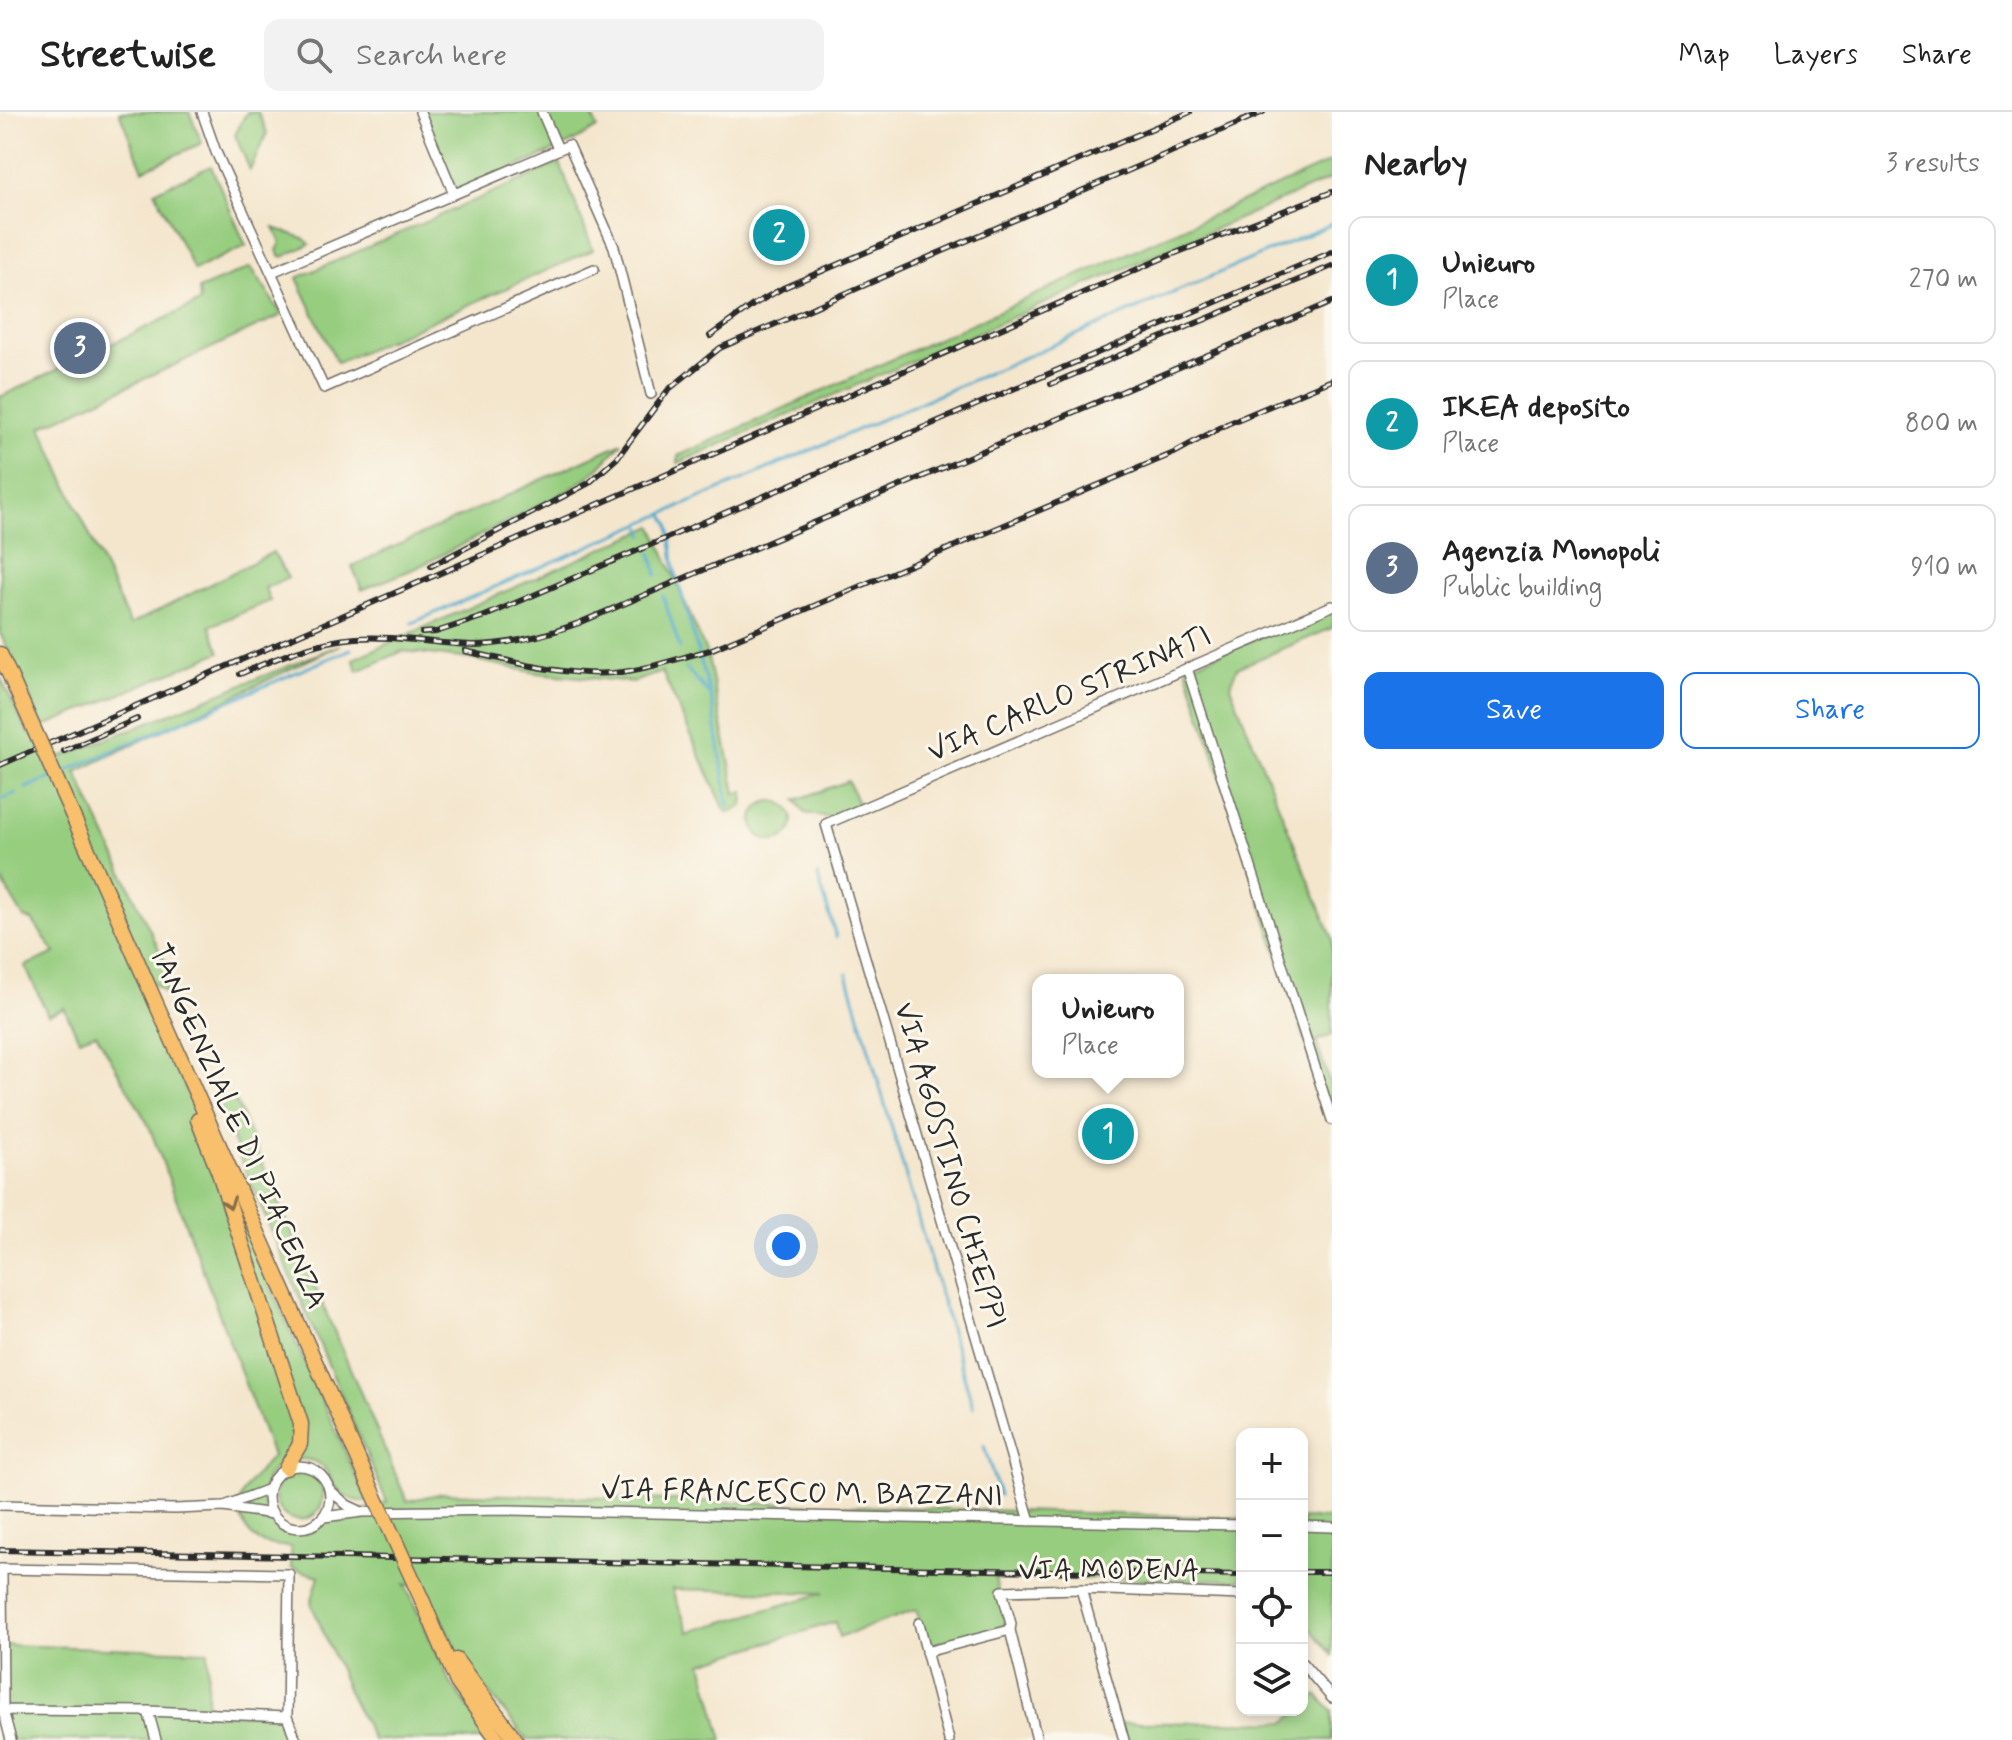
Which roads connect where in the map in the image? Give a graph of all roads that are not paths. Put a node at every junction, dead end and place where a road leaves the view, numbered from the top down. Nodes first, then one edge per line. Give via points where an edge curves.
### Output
1 (202, 112) edge
2 (420, 112) edge
3 (542, 112) edge
4 (558, 149) junction
5 (454, 194) junction
6 (594, 269) dead end
7 (272, 272) junction
8 (651, 394) dead end
9 (1332, 606) edge
10 (0, 654) edge
11 (1187, 668) junction
12 (826, 824) joint
13 (177, 1051) junction
14 (1332, 1120) edge
15 (286, 1468) junction
16 (269, 1489) junction
17 (330, 1490) junction
18 (0, 1505) edge
19 (223, 1507) junction
20 (362, 1512) junction
21 (273, 1514) junction
22 (324, 1517) junction
23 (1030, 1521) junction
24 (1236, 1525) edge
25 (1308, 1526) edge
26 (1332, 1527) edge
27 (1, 1569) edge
28 (1081, 1589) junction
29 (1236, 1595) edge
30 (430, 1619) junction
31 (919, 1623) dead end
32 (1010, 1630) junction
33 (926, 1652) junction
34 (1308, 1670) edge
35 (1332, 1698) edge
36 (2, 1710) edge
37 (148, 1711) junction
38 (287, 1717) junction
39 (11, 1740) edge
40 (156, 1740) edge
41 (296, 1740) edge
42 (496, 1740) edge
43 (516, 1740) edge
44 (949, 1740) edge
45 (1037, 1740) edge
46 (1124, 1740) edge

1 - 7 street
2 - 5 street
3 - 4 street
4 - 5 street
4 - 8 street via 569,145 614,247
5 - 7 street
6 - 7 street via 324,388
9 - 11 street, VIA CARLO STRINATI
10 - 13 highway, TANGENZIALE DI PIACENZA, bridge
11 - 12 street, VIA CARLO STRINATI
11 - 14 street
12 - 23 street, VIA AGOSTINO CHIEPPI
13 -> 15 highway via 184,1088 219,1173 301,1424 300,1444
13 - 30 highway, TANGENZIALE DI PIACENZA, bridge
15 - 16 street
15 - 17 street via 314,1469
16 - 19 street
16 - 21 street
17 - 20 street
17 - 22 street
18 - 19 street
19 - 21 street
20 - 22 street, VIA FRANCESCO M. BAZZANI
20 - 23 street, VIA FRANCESCO M. BAZZANI
21 - 22 street via 298,1528
23 - 24 street, VIA FRANCESCO M. BAZZANI
25 - 26 street
27 - 36 street
27 - 38 street via 289,1574
28 - 29 street, VIA MODENA
28 - 32 street, VIA MODENA via 1002,1591
28 - 46 street
30 - 42 highway, TANGENZIALE DI PIACENZA via 457,1682
30 - 43 highway, TANGENZIALE DI PIACENZA via 466,1677
31 - 33 street
32 - 33 street, VIA MODENA
32 - 45 street
33 - 44 street
34 - 35 street
36 - 37 street
36 - 39 street
37 - 38 street
37 - 40 street
38 - 41 street

